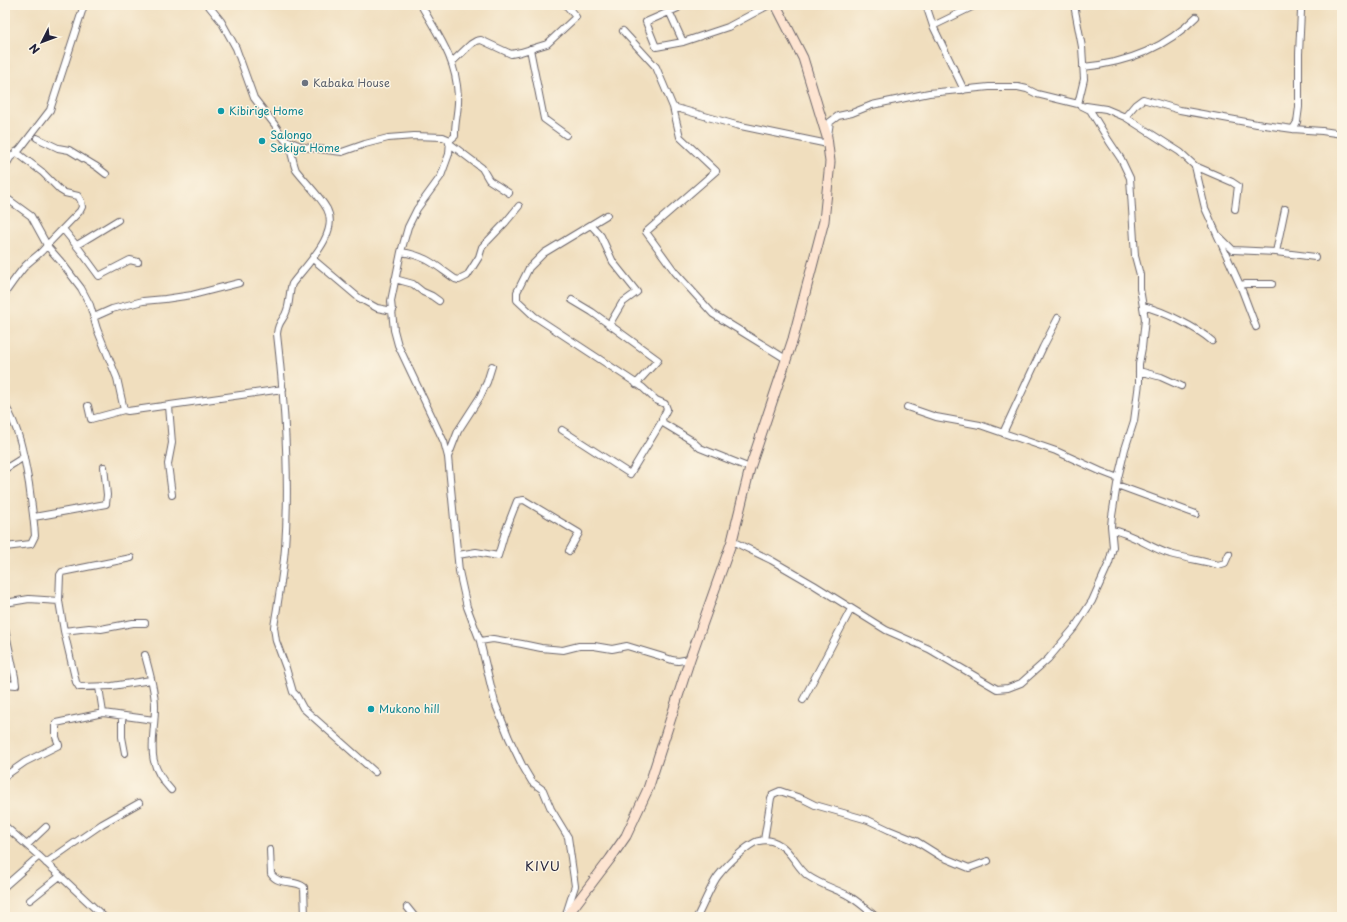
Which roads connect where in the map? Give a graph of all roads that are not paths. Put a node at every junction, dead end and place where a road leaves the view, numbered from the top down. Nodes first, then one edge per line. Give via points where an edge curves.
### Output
1 (84, 5) edge
2 (208, 5) edge
3 (422, 5) edge
4 (566, 5) edge
5 (678, 5) edge
6 (769, 5) edge
7 (776, 5) edge
8 (926, 5) edge
9 (976, 5) edge
10 (1074, 5) edge
11 (1301, 11) dead end
12 (669, 12) junction
13 (1196, 17) dead end
14 (933, 26) junction
15 (622, 31) dead end
16 (683, 42) junction
17 (530, 50) junction
18 (452, 62) junction
19 (1083, 67) junction
20 (964, 90) junction
21 (1081, 105) junction
22 (673, 107) junction
23 (1124, 117) junction
24 (1293, 129) junction
25 (1342, 134) edge
26 (566, 135) dead end
27 (37, 138) dead end
28 (284, 139) junction
29 (450, 141) junction
30 (828, 141) junction
31 (16, 152) junction
32 (1195, 166) junction
33 (5, 167) edge
34 (106, 174) dead end
35 (509, 193) dead end
36 (5, 197) edge
37 (519, 206) dead end
38 (1235, 209) dead end
39 (1285, 209) dead end
40 (608, 215) dead end
41 (118, 220) dead end
42 (591, 225) junction
43 (62, 229) junction
44 (1217, 235) junction
45 (47, 245) junction
46 (77, 245) junction
47 (1233, 250) junction
48 (401, 252) junction
49 (1276, 252) junction
50 (1315, 257) dead end
51 (314, 258) junction
52 (1228, 259) junction
53 (138, 262) dead end
54 (395, 279) junction
55 (239, 283) dead end
56 (1272, 284) dead end
57 (1240, 285) junction
58 (5, 293) edge
59 (572, 300) dead end
60 (439, 301) dead end
61 (1142, 306) junction
62 (393, 310) junction
63 (94, 317) junction
64 (1058, 318) dead end
65 (609, 325) junction
66 (1256, 327) dead end
67 (1212, 342) dead end
68 (786, 359) junction
69 (492, 366) dead end
70 (1139, 371) junction
71 (636, 384) junction
72 (1181, 386) dead end
73 (283, 389) junction
74 (5, 405) edge
75 (88, 406) dead end
76 (169, 406) junction
77 (907, 407) dead end
78 (124, 410) junction
79 (662, 421) junction
80 (562, 430) dead end
81 (1003, 433) junction
82 (24, 457) junction
83 (448, 457) junction
84 (104, 467) dead end
85 (750, 468) junction
86 (5, 469) edge
87 (1118, 478) junction
88 (1117, 485) junction
89 (172, 495) dead end
90 (1196, 514) dead end
91 (34, 517) junction
92 (1112, 530) junction
93 (732, 541) junction
94 (5, 547) edge
95 (569, 551) dead end
96 (1229, 554) dead end
97 (458, 555) junction
98 (130, 558) dead end
99 (60, 601) junction
100 (5, 603) edge
101 (851, 609) junction
102 (145, 623) dead end
103 (5, 629) edge
104 (64, 631) junction
105 (6, 638) edge
106 (480, 641) junction
107 (145, 655) dead end
108 (690, 659) junction
109 (151, 680) junction
110 (5, 684) edge
111 (99, 687) junction
112 (803, 700) dead end
113 (103, 713) junction
114 (122, 716) junction
115 (154, 720) junction
116 (125, 752) dead end
117 (375, 772) dead end
118 (5, 776) edge
119 (170, 790) dead end
120 (139, 803) dead end
121 (5, 826) edge
122 (46, 827) dead end
123 (764, 840) junction
124 (27, 845) junction
125 (270, 850) dead end
126 (39, 856) junction
127 (988, 861) dead end
128 (46, 863) junction
129 (60, 876) junction
130 (5, 886) edge
131 (30, 900) dead end
132 (407, 907) dead end
133 (104, 917) edge
134 (305, 917) edge
135 (415, 917) edge
136 (566, 917) edge
137 (697, 917) edge
138 (876, 917) edge

1 - 31 street via 50,110
2 - 28 street via 221,21 236,48 254,98
3 - 18 street
4 - 17 street via 576,17 546,44
5 - 12 street via 678,8
6 - 16 street via 728,27
7 - 30 street via 803,58
8 - 14 street
9 - 14 street
10 - 19 street
11 - 24 street via 1298,122
12 - 16 street
12 - 16 street via 646,22 656,47
13 - 19 street via 1175,36 1148,51 1127,60
14 - 20 street
15 - 22 street via 656,66
17 - 18 street via 511,54 481,40 471,44
17 - 26 street via 544,119
18 - 29 street via 458,98 455,136
19 - 21 street
20 - 21 street via 1018,87
20 - 30 street via 929,93 872,105 838,116 830,122
21 - 23 street via 1106,109
21 - 61 street via 1090,110 1130,178 1135,256 1140,275
22 - 30 street via 736,125
22 - 68 street via 680,137 716,170 646,232 675,272 713,314
23 - 24 street via 1143,99 1180,110
23 - 32 street via 1180,152
24 - 25 street
27 - 34 street via 69,150
28 - 29 street via 313,149 342,152 388,138 442,137
28 - 51 street via 289,144 296,170 323,203 329,215 326,237
29 - 35 street via 482,168 488,180
29 - 48 street via 449,154 441,176 408,227
30 - 68 street via 830,162 824,220
31 - 33 street
31 - 43 street via 60,190 78,196 81,201 80,211
32 - 38 street via 1238,186
32 - 44 street via 1205,208
36 - 45 street via 31,216
37 - 48 street via 482,247 470,272 462,279 455,279 430,260
39 - 49 street
40 - 42 street
41 - 46 street
42 - 65 street via 601,236 613,262 637,292 622,303
42 - 71 street via 544,253 529,268 518,288 516,298 534,316
43 - 45 street
43 - 46 street
44 - 47 street
44 - 52 street
45 - 58 street via 21,270
45 - 63 street via 81,288
46 - 53 street via 99,276 130,260
47 - 49 street
47 - 52 street
48 - 54 street
49 - 50 street
51 - 62 street via 359,298 377,308
51 - 73 street via 292,284 288,309 278,327
52 - 57 street
54 - 60 street via 413,284
54 - 62 street via 391,301
55 - 63 street via 192,294 143,301 112,309
56 - 57 street
57 - 66 street
59 - 65 street
61 - 67 street via 1182,322 1204,334
61 - 70 street via 1145,319
62 - 83 street via 398,345 444,442
63 - 78 street via 116,378
64 - 81 street
65 - 71 street via 658,360
68 - 85 street
69 - 83 street via 480,397 458,431
70 - 72 street
70 - 87 street via 1134,421
71 - 79 street via 666,405
73 - 76 street
73 - 117 street via 287,482 285,549 274,627 276,641 293,692 303,708
74 - 82 street via 21,440
75 - 78 street via 91,419
76 - 78 street
76 - 89 street via 172,444 168,464
77 - 81 street via 936,417 980,425
79 - 80 street via 630,474
79 - 85 street via 700,448
81 - 87 street via 1056,451
82 - 86 street
82 - 91 street
83 - 97 street
84 - 91 street via 106,504
85 - 93 street
87 - 88 street
88 - 90 street
88 - 92 street
91 - 94 street via 32,543
92 - 96 street via 1170,554 1218,565 1225,563
92 - 101 street via 1113,547 1110,563 1092,601 1075,627 1048,659 1022,683 1015,686 998,689 942,656 886,630
93 - 101 street via 777,563
93 - 108 street
95 - 97 street via 579,533 524,500 517,501 498,556 476,552
97 - 106 street via 467,607
98 - 99 street via 62,572
99 - 100 street via 29,600
99 - 104 street
101 - 112 street
102 - 104 street
103 - 105 street
104 - 111 street via 77,686
105 - 110 street via 16,685
106 - 108 street via 500,640 562,650 579,646 612,649 627,646 672,660
106 - 136 street via 495,702 509,738 522,766 532,782 543,790 568,837 575,886
107 - 109 street
108 - 136 street via 648,789 626,836
109 - 111 street
109 - 115 street via 155,706
111 - 113 street
113 - 114 street
113 - 118 street via 56,723 59,745 25,762
114 - 115 street
114 - 116 street
115 - 119 street via 152,755 162,780
120 - 128 street
121 - 124 street
122 - 124 street
123 - 127 street via 771,798 780,791 815,805 868,820 970,868
123 - 137 street via 750,845 717,877
123 - 138 street via 772,840 781,845 802,872 813,880 850,897
124 - 126 street
125 - 134 street via 270,870 273,877 304,887
126 - 128 street
126 - 130 street
128 - 129 street
129 - 131 street
129 - 133 street
132 - 135 street

